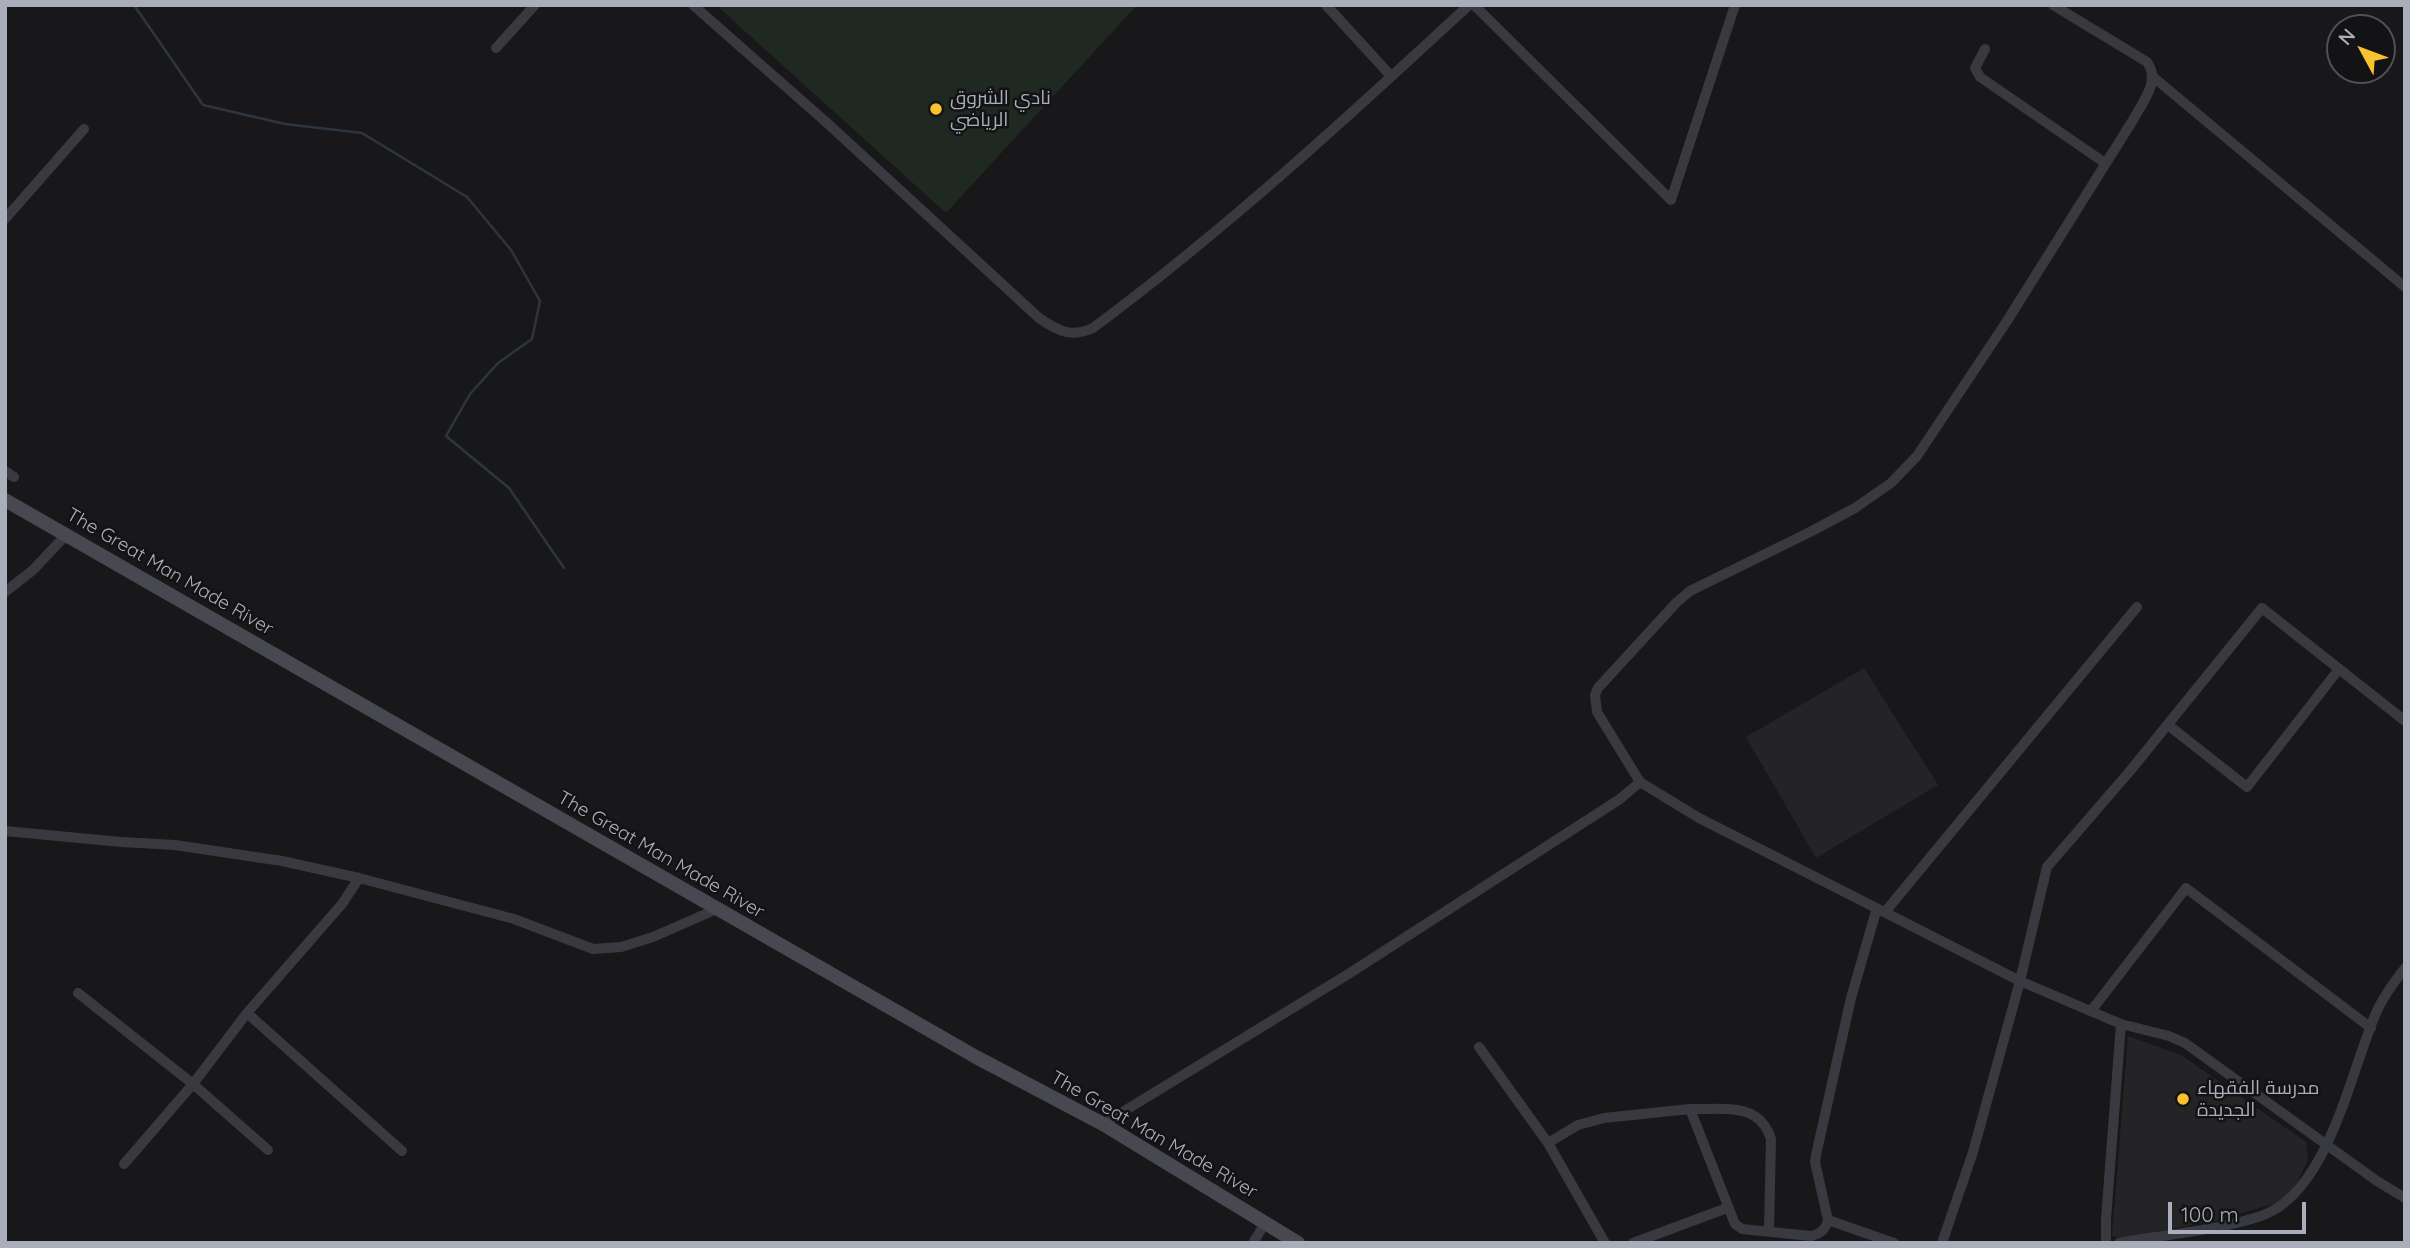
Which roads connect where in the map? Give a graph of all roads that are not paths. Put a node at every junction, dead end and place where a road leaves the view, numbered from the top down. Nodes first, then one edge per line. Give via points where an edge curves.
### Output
1 (535, 5) edge
2 (693, 5) edge
3 (1326, 5) edge
4 (1471, 5) edge
5 (1735, 5) edge
6 (2053, 5) edge
7 (496, 48) dead end
8 (1985, 49) dead end
9 (1391, 76) junction
10 (2152, 76) junction
11 (84, 129) dead end
12 (2105, 163) junction
13 (5, 219) edge
14 (2405, 287) edge
15 (5, 499) edge
16 (66, 535) junction
17 (5, 592) edge
18 (2137, 607) dead end
19 (2339, 668) junction
20 (2405, 721) edge
21 (2168, 725) junction
22 (1640, 782) junction
23 (5, 831) edge
24 (359, 878) junction
25 (717, 909) junction
26 (1881, 910) junction
27 (2405, 968) edge
28 (2020, 981) junction
29 (78, 993) dead end
30 (2091, 1010) junction
31 (247, 1013) junction
32 (2122, 1024) junction
33 (2371, 1028) junction
34 (1479, 1047) dead end
35 (193, 1084) junction
36 (1690, 1108) junction
37 (1103, 1124) junction
38 (1548, 1143) junction
39 (2325, 1144) junction
40 (268, 1150) dead end
41 (402, 1151) dead end
42 (124, 1164) dead end
43 (2405, 1198) edge
44 (1727, 1208) junction
45 (1828, 1220) junction
46 (1265, 1223) junction
47 (1769, 1231) junction
48 (1814, 1239) edge
49 (1602, 1240) edge
50 (1253, 1243) edge
51 (1298, 1243) edge
52 (1633, 1243) edge
53 (1894, 1243) edge
54 (1942, 1243) edge
55 (2106, 1243) edge
56 (2119, 1243) edge

1 - 7 street
2 - 9 street via 1039,318 1071,334 1093,328 1149,286
3 - 9 street
4 - 5 street via 1671,200
4 - 9 street
6 - 10 street via 2147,62
8 - 12 street via 1975,68 1980,78
10 - 12 street via 2133,120
10 - 14 street
11 - 13 street
12 - 22 street via 1978,365 1917,456 1891,483 1821,526 1690,591 1598,688 1595,703 1600,720
15 - 16 main road, The Great Man Made River
16 - 17 street
16 - 25 main road, The Great Man Made River
18 - 26 street
19 - 20 street
19 - 21 street via 2262,608
19 - 21 street via 2247,788
21 - 28 street via 2047,867
22 - 26 street via 1699,818
22 - 37 street via 1361,965
23 - 24 street via 175,845
24 - 25 street via 514,919 593,949 621,947 653,937
24 - 31 street via 342,904
25 - 37 main road, The Great Man Made River
26 - 28 street
26 - 45 street via 1851,998 1816,1155
27 - 33 street
28 - 30 street
28 - 54 street via 1973,1152
29 - 35 street
30 - 32 street
30 - 33 street via 2186,888
31 - 35 street
31 - 41 street
32 - 39 street via 2169,1036 2193,1048
32 - 55 street
33 - 39 street
34 - 38 street
35 - 40 street
35 - 42 street
36 - 38 street via 1604,1118 1578,1125
36 - 44 street
36 - 47 street via 1745,1110 1763,1122 1771,1139
37 - 46 main road, The Great Man Made River
38 - 49 street
39 - 43 street
39 - 56 street via 2305,1183 2290,1199 2263,1215
44 - 47 street via 1742,1229
44 - 52 street
45 - 48 street
45 - 53 street
46 - 50 street
46 - 51 main road, The Great Man Made River
47 - 48 street

